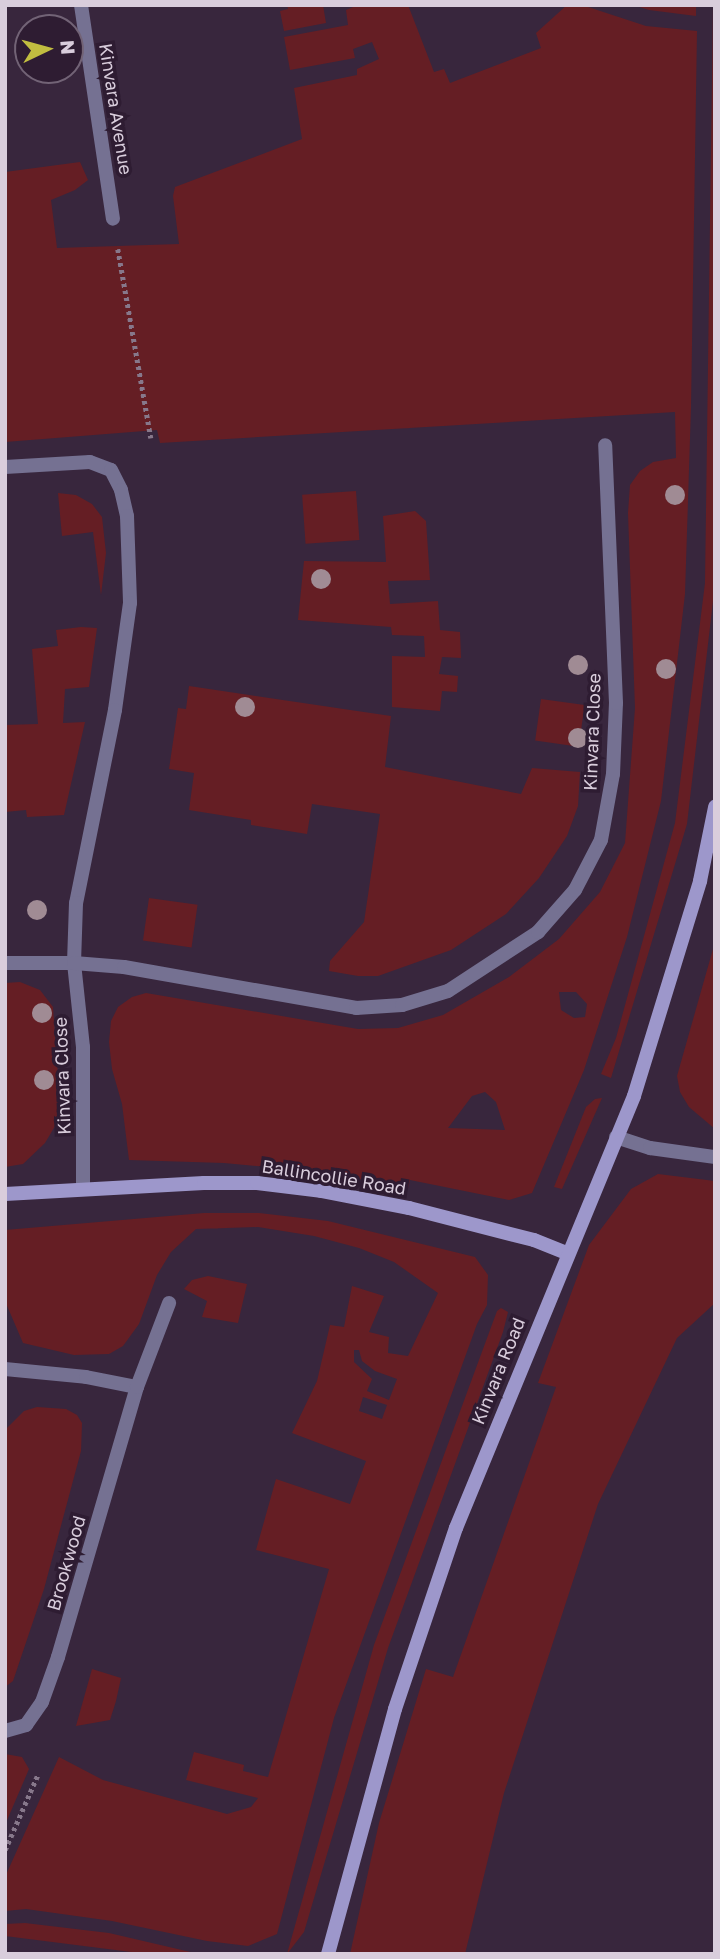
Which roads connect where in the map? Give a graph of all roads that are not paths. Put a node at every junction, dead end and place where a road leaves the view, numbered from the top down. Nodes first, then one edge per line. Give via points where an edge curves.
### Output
1 (80, 5) edge
2 (113, 219) road end
3 (605, 445) dead end
4 (5, 467) edge
5 (715, 807) edge
6 (5, 963) edge
7 (74, 963) junction
8 (616, 1138) junction
9 (715, 1157) edge
10 (83, 1189) junction
11 (5, 1194) edge
12 (567, 1253) junction
13 (169, 1303) dead end
14 (5, 1369) edge
15 (137, 1387) junction
16 (5, 1731) edge
17 (328, 1954) edge

1 - 2 street, Kinvara Avenue
3 - 7 street, Kinvara Close via 615,703 613,774 601,840 575,890 538,932 448,991 379,1007 356,1008 124,967
4 - 7 street, Kinvara Close via 90,462 111,470 127,516 130,603 115,710 76,902
5 - 8 street, Kinvara Road via 693,906 634,1096
6 - 7 street, Kinvara Close
7 - 10 street, Kinvara Close via 83,1047
8 - 9 street
8 - 12 street, Kinvara Road
10 - 11 street, Ballincollie Road
10 - 12 street, Ballincollie Road via 257,1183 321,1191 458,1220
12 - 17 street, Kinvara Road via 456,1528 395,1709
13 - 15 street, Brookwood
14 - 15 street
15 - 16 street, Brookwood via 42,1702 26,1725

